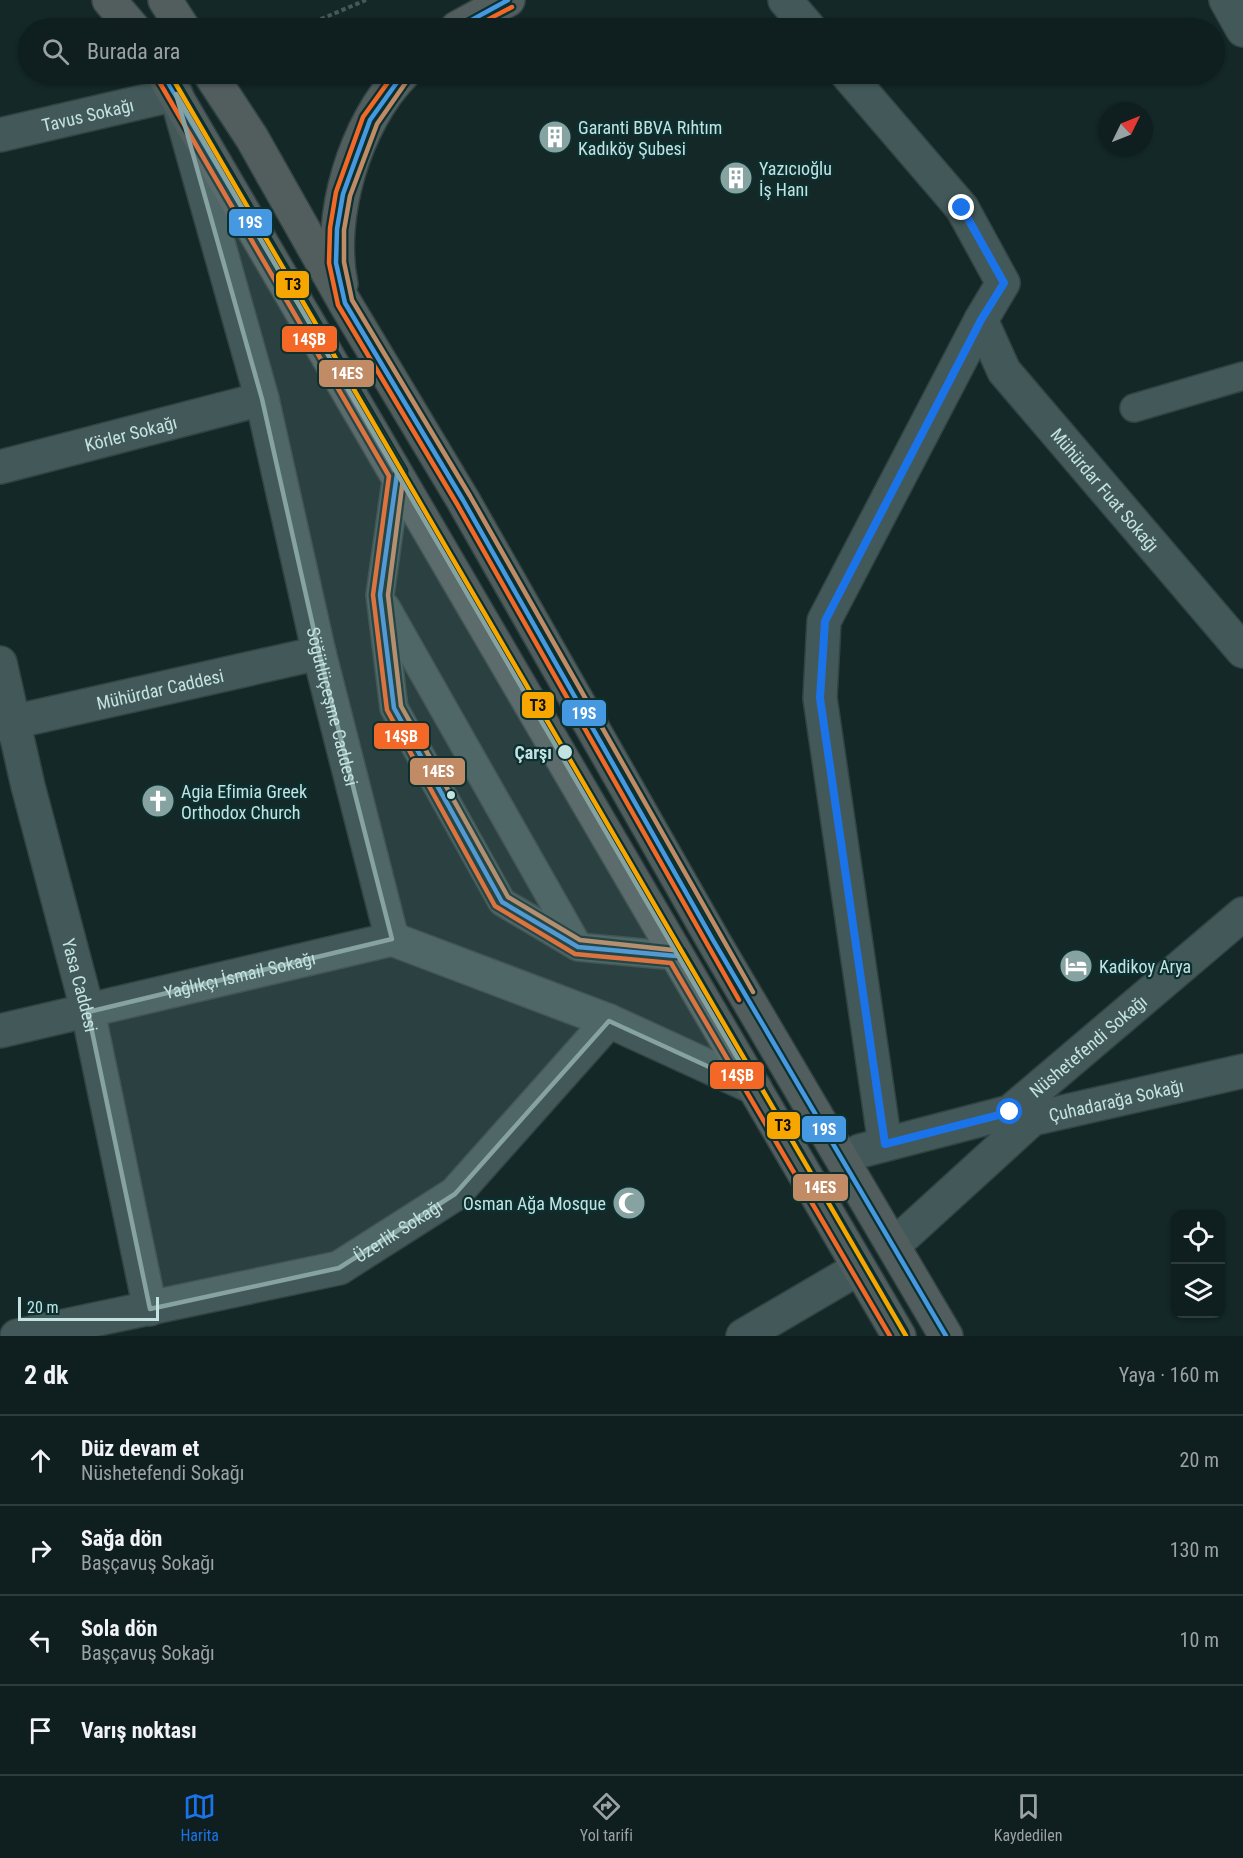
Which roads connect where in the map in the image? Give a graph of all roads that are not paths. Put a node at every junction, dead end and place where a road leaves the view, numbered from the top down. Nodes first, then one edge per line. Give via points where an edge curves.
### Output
1 (109, 0) edge
2 (165, 0) edge
3 (508, 0) edge
4 (785, 0) edge
5 (1226, 0) edge
6 (124, 18) edge
7 (177, 18) edge
8 (475, 18) edge
9 (800, 18) edge
10 (1243, 30) edge
11 (170, 84) edge
12 (217, 84) edge
13 (396, 84) edge
14 (856, 84) edge
15 (0, 135) edge
16 (345, 303) junction
17 (981, 320) junction
18 (1243, 376) edge
19 (262, 399) junction
20 (1134, 408) dead end
21 (0, 467) edge
22 (397, 474) junction
23 (380, 595) junction
24 (1243, 651) edge
25 (319, 653) junction
26 (0, 663) edge
27 (7, 724) edge
28 (1243, 914) edge
29 (392, 939) junction
30 (578, 947) junction
31 (676, 956) junction
32 (88, 1012) junction
33 (609, 1021) junction
34 (0, 1031) edge
35 (1243, 1071) edge
36 (755, 1088) junction
37 (885, 1144) junction
38 (843, 1159) junction
39 (894, 1245) junction
40 (859, 1268) junction
41 (150, 1309) junction
42 (17, 1336) edge
43 (743, 1336) edge
44 (899, 1336) edge
45 (946, 1336) edge

1 - 6 main road
2 - 7 main road
3 - 8 main road
4 - 9 street
5 - 10 street
11 - 15 street, Tavus Sokağı
11 - 19 street, Söğütlüçeşme Caddesi
11 - 22 main road
12 - 16 main road via 252,138
13 - 16 main road via 370,120 343,194 336,263
14 - 17 street via 962,208 1004,283
16 - 38 main road
17 - 24 street, Mühürdar Fuat Sokağı via 1004,371
17 - 37 street via 825,621 820,698
18 - 20 lane
19 - 21 street, Körler Sokağı
19 - 25 street, Söğütlüçeşme Caddesi
22 - 23 lane
22 - 31 main road
23 - 30 lane
23 - 30 lane via 394,708 502,902
25 - 27 street, Mühürdar Caddesi
25 - 29 street, Söğütlüçeşme Caddesi
26 - 27 street, Yasa Caddesi
27 - 32 street, Yasa Caddesi
28 - 37 street, Nüshetefendi Sokağı via 1010,1112
29 - 32 street, Yağlıkçı İsmail Sokağı
29 - 33 street
30 - 31 lane
31 - 36 main road
32 - 34 street, Yağlıkçı İsmail Sokağı
32 - 41 street, Yasa Caddesi
33 - 36 street
33 - 41 street, Üzerlik Sokağı via 455,1194 339,1268
35 - 39 street, Çuhadarağa Sokağı via 1032,1119
36 - 40 main road
37 - 38 street, Nüshetefendi Sokağı
38 - 39 main road
39 - 45 main road
40 - 43 street
40 - 44 main road
41 - 42 street, Üzerlik Sokağı

